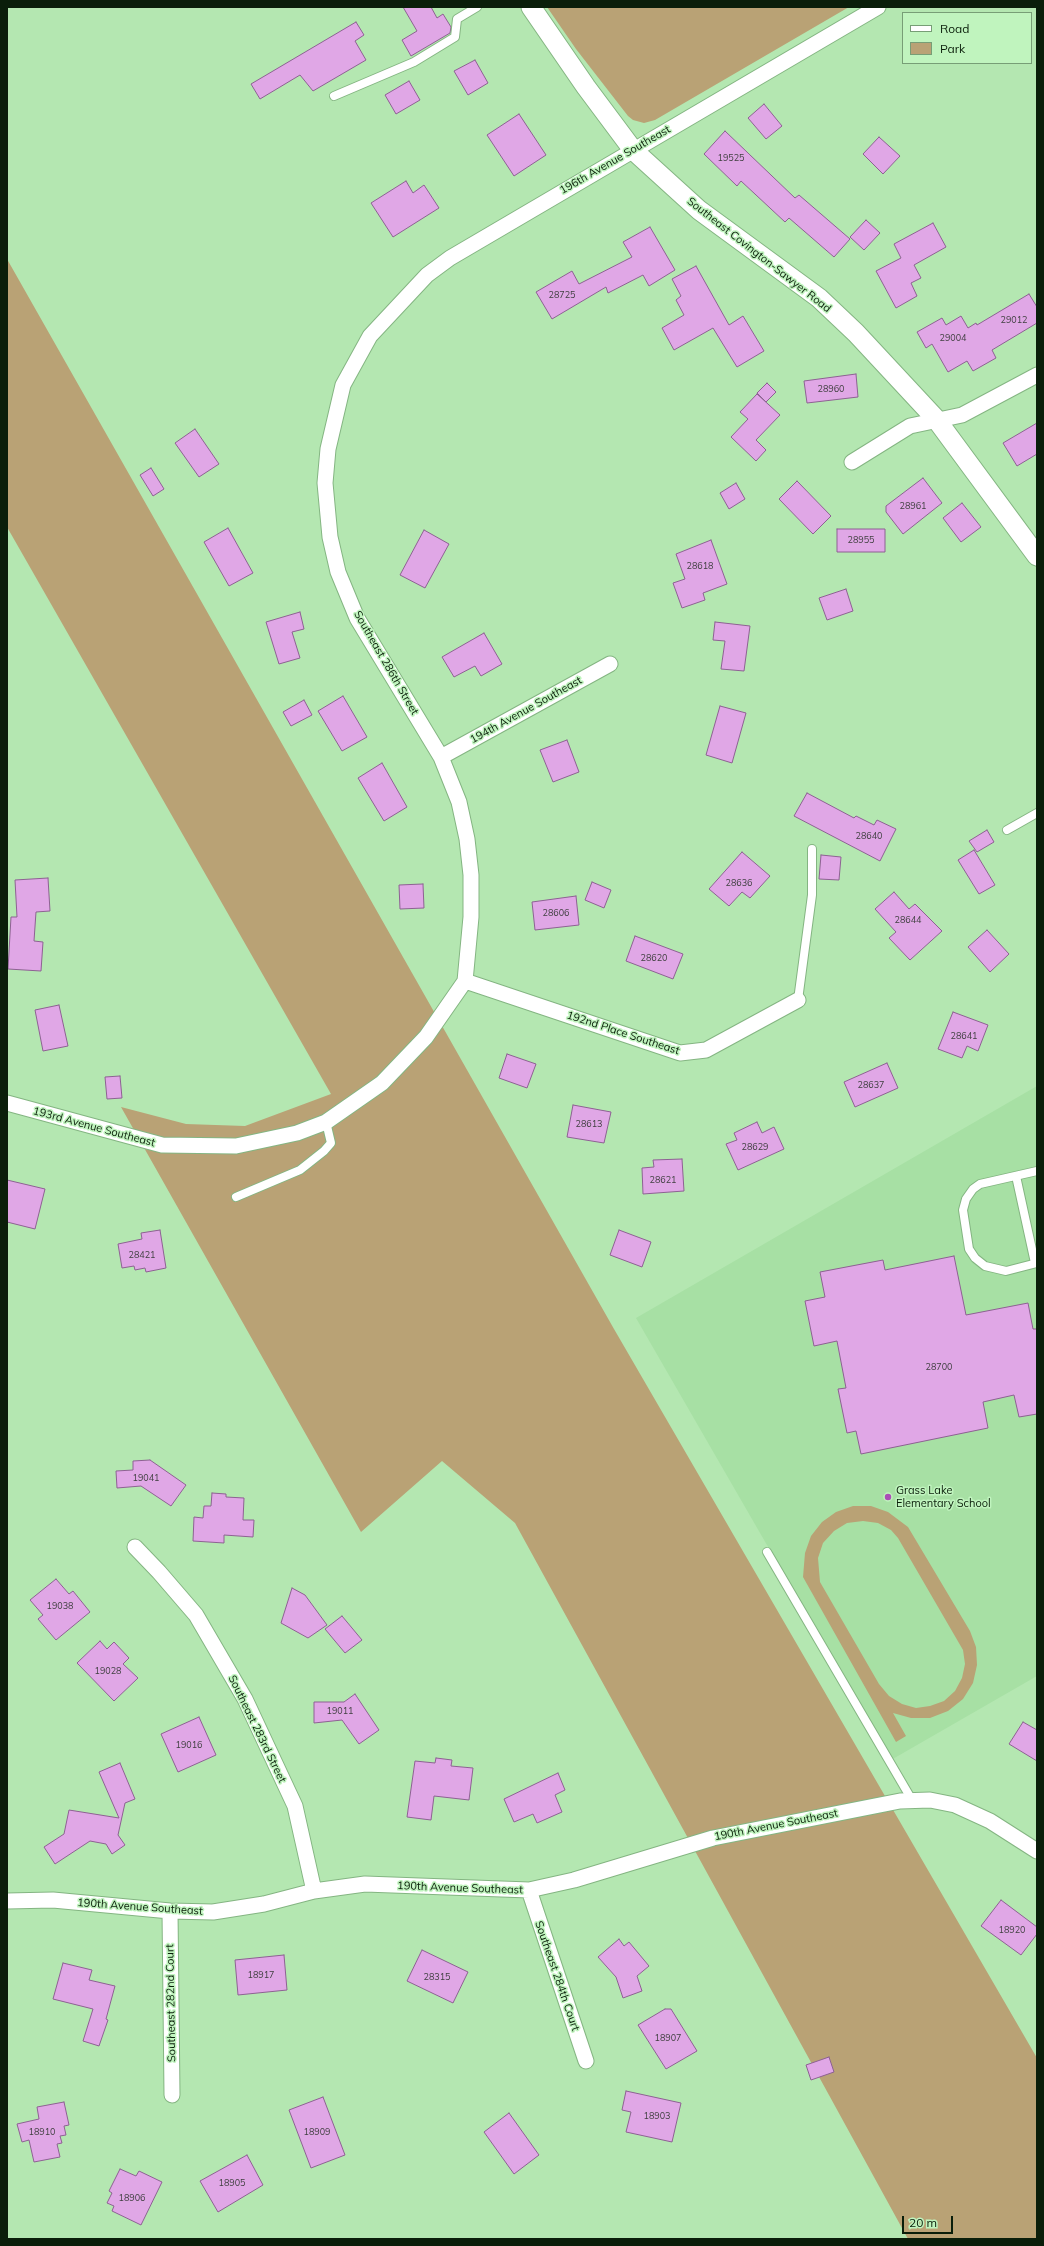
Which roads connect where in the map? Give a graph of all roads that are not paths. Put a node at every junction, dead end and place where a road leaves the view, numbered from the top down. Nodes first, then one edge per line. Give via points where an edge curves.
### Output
1 (477, 7) edge
2 (531, 7) edge
3 (878, 7) edge
4 (334, 96) dead end
5 (633, 150) junction
6 (370, 336) joint
7 (1037, 375) edge
8 (936, 419) junction
9 (852, 462) dead end
10 (1037, 556) edge
11 (610, 664) dead end
12 (441, 757) junction
13 (1037, 813) edge
14 (1007, 830) dead end
15 (812, 849) dead end
16 (465, 981) junction
17 (798, 1000) joint
18 (7, 1102) edge
19 (326, 1122) junction
20 (1037, 1171) edge
21 (1016, 1176) junction
22 (236, 1198) dead end
23 (1036, 1263) edge
24 (134, 1547) dead end
25 (767, 1552) dead end
26 (912, 1800) junction
27 (1037, 1851) edge
28 (528, 1890) junction
29 (314, 1891) junction
30 (7, 1901) edge
31 (170, 1911) junction
32 (586, 2061) dead end
33 (172, 2096) dead end

1 - 4 lane via 457,19 455,38 414,62
2 - 5 street, Southeast Covington-Sawyer Road
3 - 5 street, 196th Avenue Southeast
5 - 6 street, 196th Avenue Southeast via 450,258 427,276
5 - 8 street, Southeast Covington-Sawyer Road via 699,210 819,298 890,367
6 - 12 street, Southeast 286th Street via 343,385 328,449 325,483 330,537 338,572 357,618
7 - 8 street via 962,415
8 - 9 street via 910,426
8 - 10 street, Southeast Covington-Sawyer Road
11 - 12 street, 194th Avenue Southeast
12 - 16 street, 193rd Avenue Southeast via 458,802 467,839 471,917
13 - 14 lane
15 - 17 lane via 812,894
16 - 17 street, 192nd Place Southeast via 680,1052 706,1050
16 - 19 street, 193rd Avenue Southeast via 426,1037 405,1060 382,1083
18 - 19 street, 193rd Avenue Southeast via 162,1145 236,1146 297,1133
19 - 22 lane via 331,1143 324,1151 300,1170
20 - 21 lane
21 - 23 lane
21 - 23 lane via 980,1184 972,1189 966,1199 963,1220 970,1249 975,1258 985,1266 1006,1271
24 - 29 street, Southeast 283rd Street via 196,1615 245,1699 295,1806
25 - 26 lane
26 - 27 street, 190th Avenue Southeast via 930,1800 954,1805 990,1821
26 - 28 street, 190th Avenue Southeast via 713,1838 574,1880
28 - 29 street, 190th Avenue Southeast via 365,1884
28 - 32 street, Southeast 284th Court
29 - 31 street, 190th Avenue Southeast via 264,1904 213,1912
30 - 31 street, 190th Avenue Southeast via 53,1900
31 - 33 street, Southeast 282nd Court

